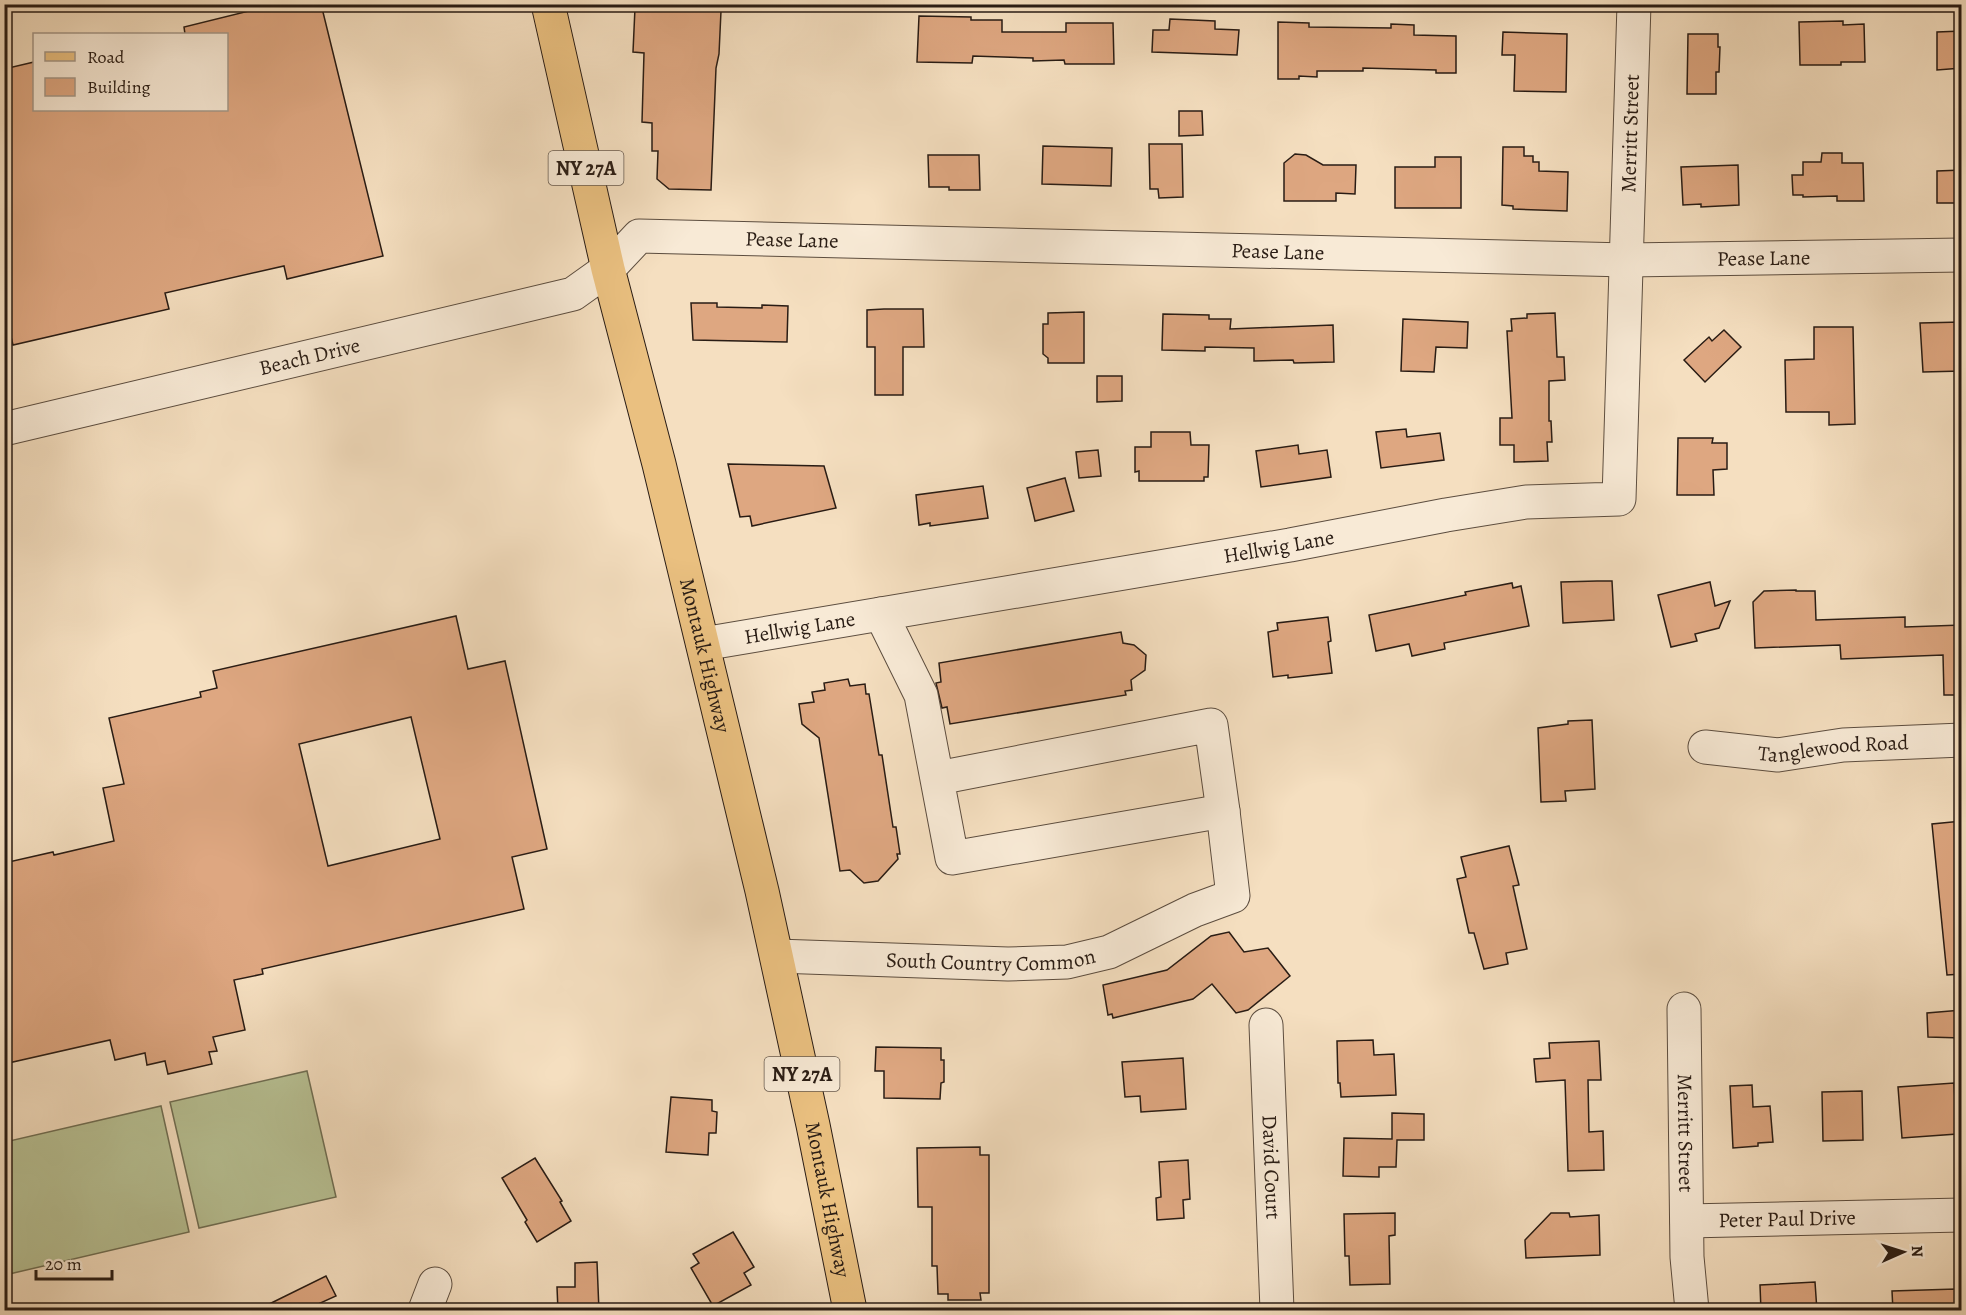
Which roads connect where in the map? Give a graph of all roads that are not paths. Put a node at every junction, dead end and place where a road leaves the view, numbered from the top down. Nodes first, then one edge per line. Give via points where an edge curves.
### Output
1 (548, 4) edge
2 (1634, 4) edge
3 (1962, 255) edge
4 (1627, 260) junction
5 (608, 269) junction
6 (4, 429) edge
7 (881, 614) junction
8 (703, 644) junction
9 (1962, 740) edge
10 (1705, 747) dead end
11 (938, 778) junction
12 (1223, 811) junction
13 (777, 956) junction
14 (1684, 1010) dead end
15 (1266, 1025) dead end
16 (1962, 1215) edge
17 (1687, 1221) junction
18 (1687, 1257) junction
19 (850, 1311) edge
20 (1277, 1311) edge
21 (1676, 1311) edge
22 (1692, 1311) edge

1 - 5 main road, Montauk Highway / NY 27A
2 - 4 street, Merritt Street
3 - 4 street, Pease Lane
4 - 5 street, Pease Lane via 639,236
4 - 7 street, Hellwig Lane via 1619,499 1526,502
5 - 6 street, Beach Drive via 573,294
5 - 8 main road, Montauk Highway / NY 27A
7 - 8 street, Hellwig Lane
7 - 11 street via 921,695
8 - 13 main road, Montauk Highway / NY 27A
9 - 10 street, Tanglewood Road via 1843,745 1778,755
11 - 12 street via 952,858
11 - 12 street via 1211,725
12 - 13 street, South Country Common via 1233,896 1109,952 1067,962 1008,964
13 - 19 main road, Montauk Highway / NY 27A
14 - 17 street, Merritt Street
15 - 20 street, David Court
16 - 17 street, Peter Paul Drive
17 - 18 street, Merritt Street
18 - 21 street, Merritt Street
18 - 22 street, Merritt Street

